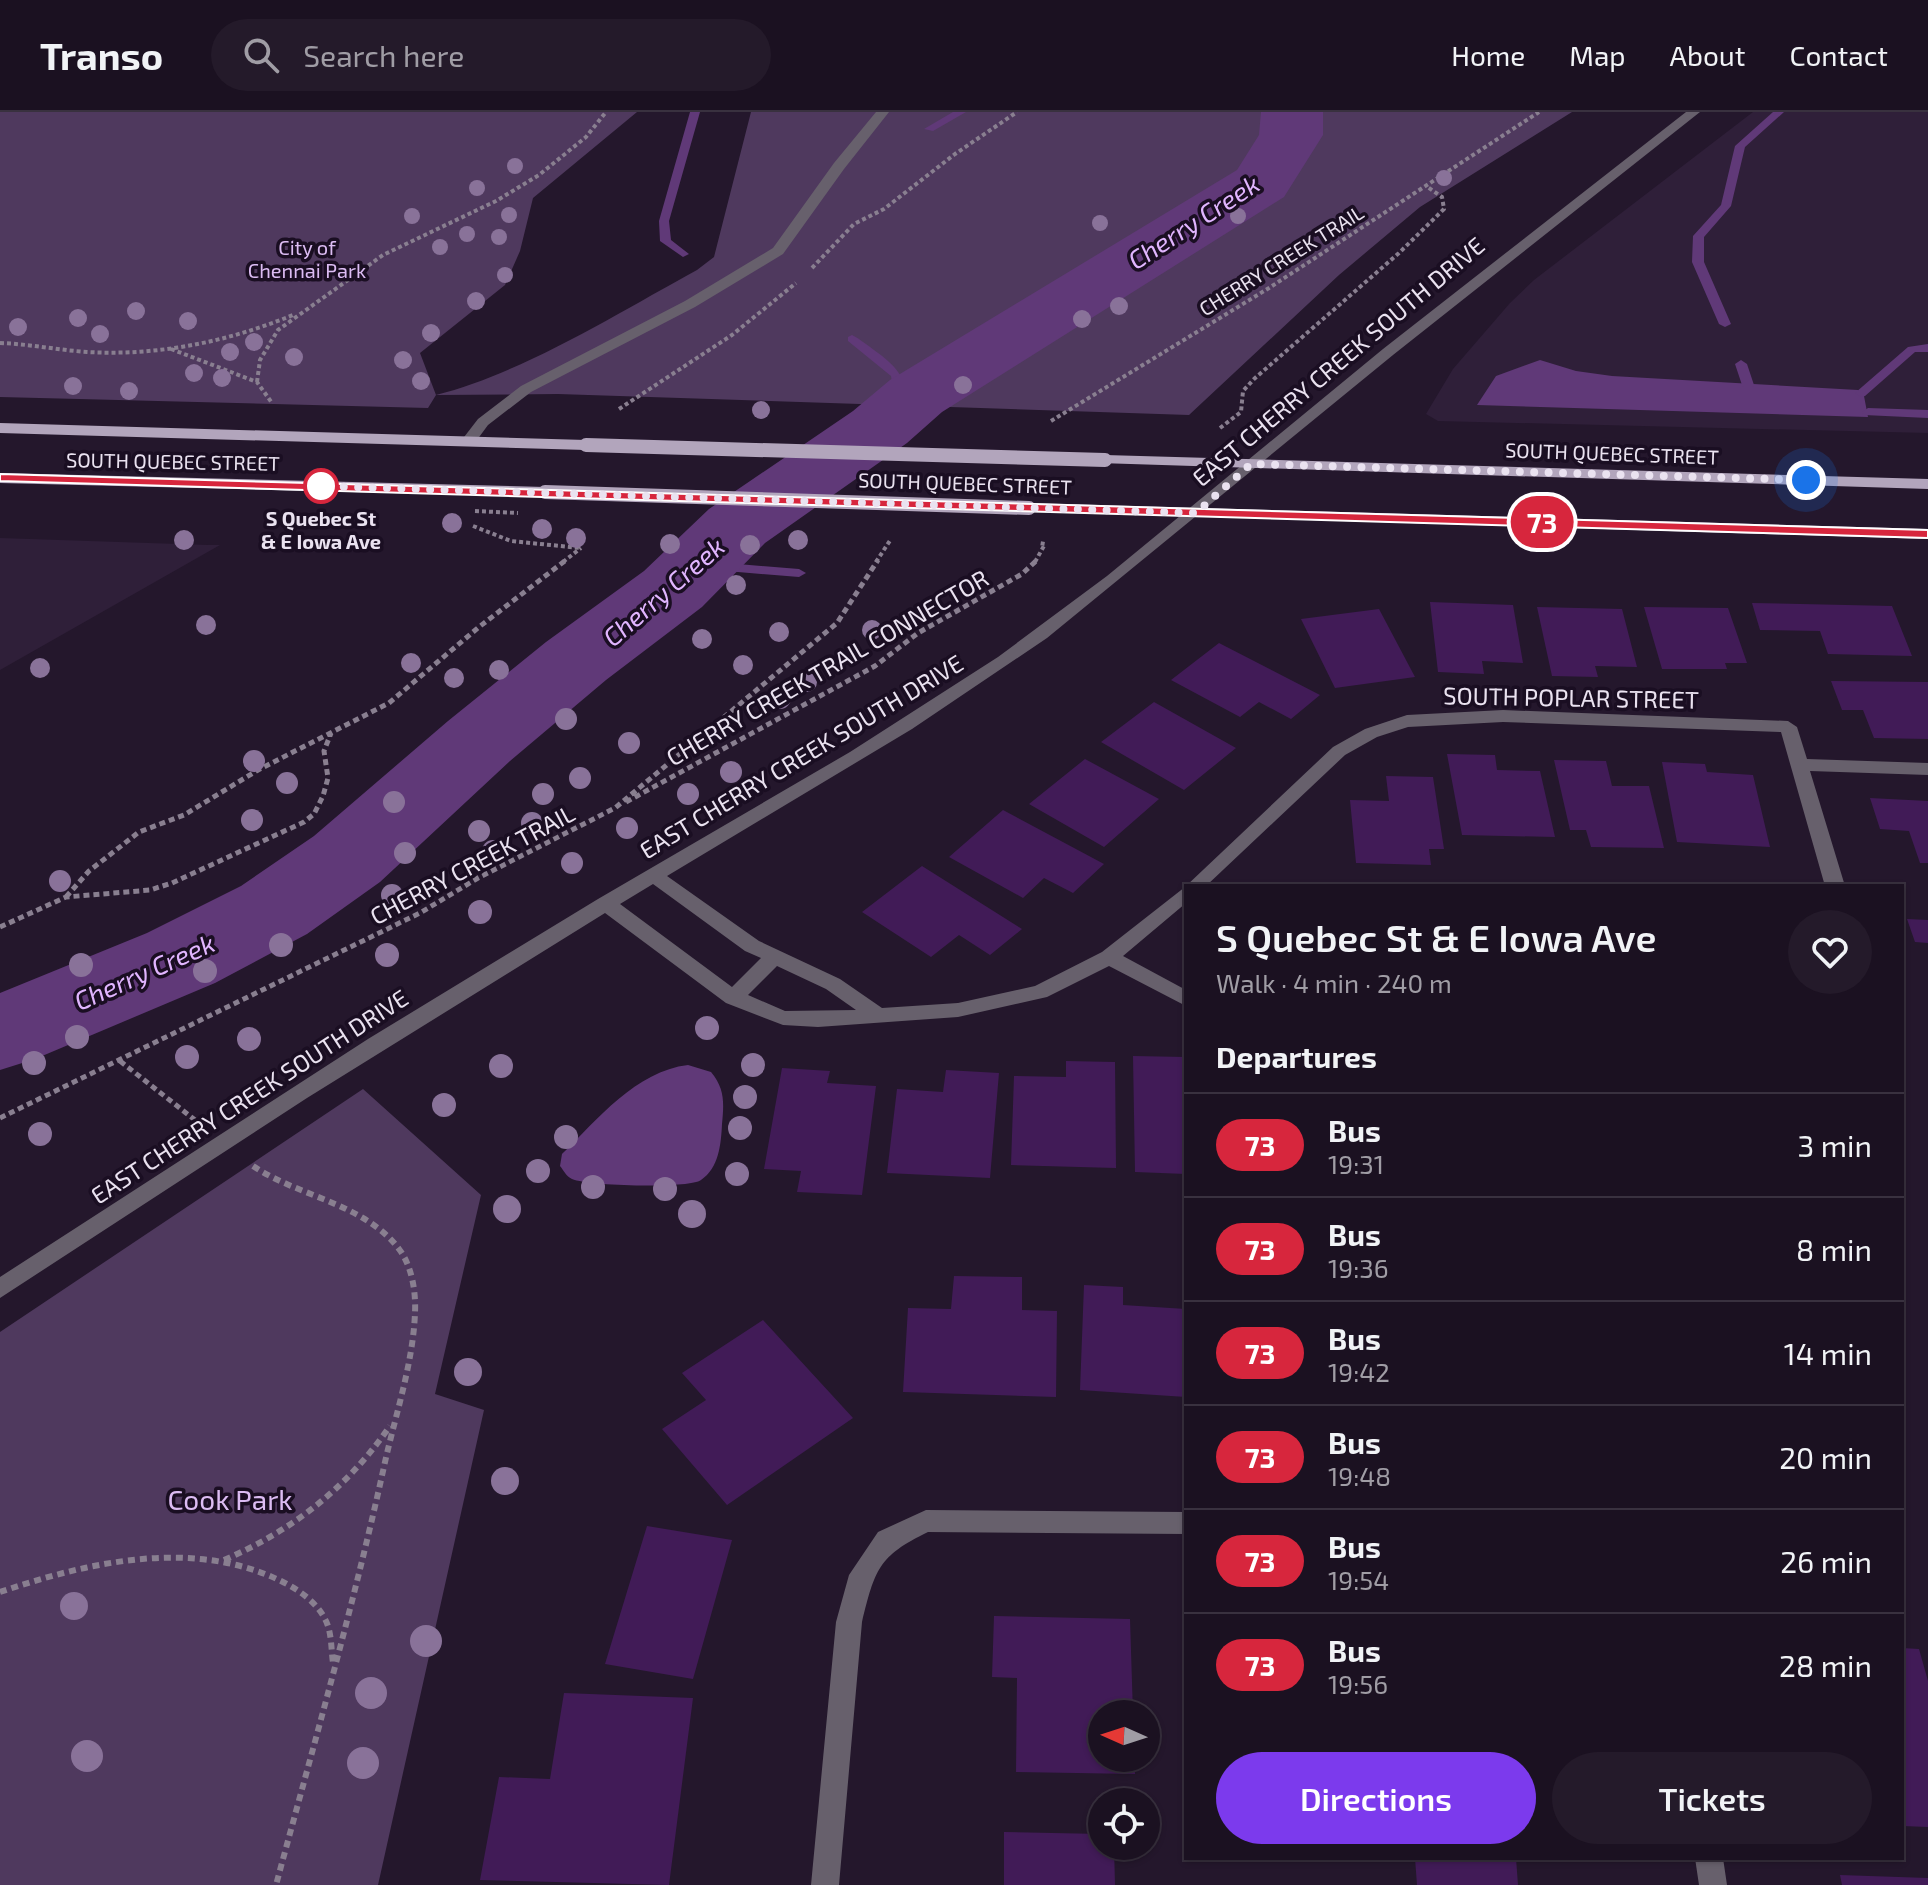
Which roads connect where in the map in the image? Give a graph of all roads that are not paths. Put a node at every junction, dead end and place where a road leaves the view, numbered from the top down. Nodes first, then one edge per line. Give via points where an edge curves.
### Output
1 (883, 112) edge
2 (1694, 112) edge
3 (0, 428) edge
4 (469, 441) junction
5 (1251, 464) junction
6 (0, 478) edge
7 (1928, 484) edge
8 (1196, 513) junction
9 (1928, 534) edge
10 (1799, 765) junction
11 (1928, 769) edge
12 (654, 876) junction
13 (1196, 884) edge
14 (1834, 884) edge
15 (1184, 895) edge
16 (606, 904) junction
17 (1109, 957) junction
18 (773, 958) junction
19 (733, 998) junction
20 (1184, 998) edge
21 (876, 1014) junction
22 (0, 1289) edge
23 (1184, 1523) edge
24 (1709, 1860) edge
25 (825, 1885) edge
26 (1713, 1885) edge

1 - 4 street via 778,251 690,304 526,389 483,422
2 - 5 street, EAST CHERRY CREEK SOUTH DRIVE
3 - 4 main road, SOUTH QUEBEC STREET
4 - 5 main road, SOUTH QUEBEC STREET, bridge
5 - 7 main road, SOUTH QUEBEC STREET
5 - 8 street, EAST CHERRY CREEK SOUTH DRIVE
6 - 8 main road, SOUTH QUEBEC STREET, bridge
8 - 9 main road, SOUTH QUEBEC STREET
8 - 12 street, EAST CHERRY CREEK SOUTH DRIVE via 1064,619 961,690 842,767
10 - 11 street
10 - 13 street, SOUTH POPLAR STREET via 1788,727 1503,716 1407,721 1339,751
10 - 14 street
12 - 16 street, EAST CHERRY CREEK SOUTH DRIVE
12 - 18 street
15 - 17 street
16 - 19 street
16 - 22 street, EAST CHERRY CREEK SOUTH DRIVE via 312,1083
17 - 20 street
17 - 21 street via 1040,992 994,1005
18 - 19 street
18 - 21 street via 852,994
19 - 21 street via 783,1018
23 - 25 street via 926,1521 887,1540 861,1575 849,1622
24 - 26 street

